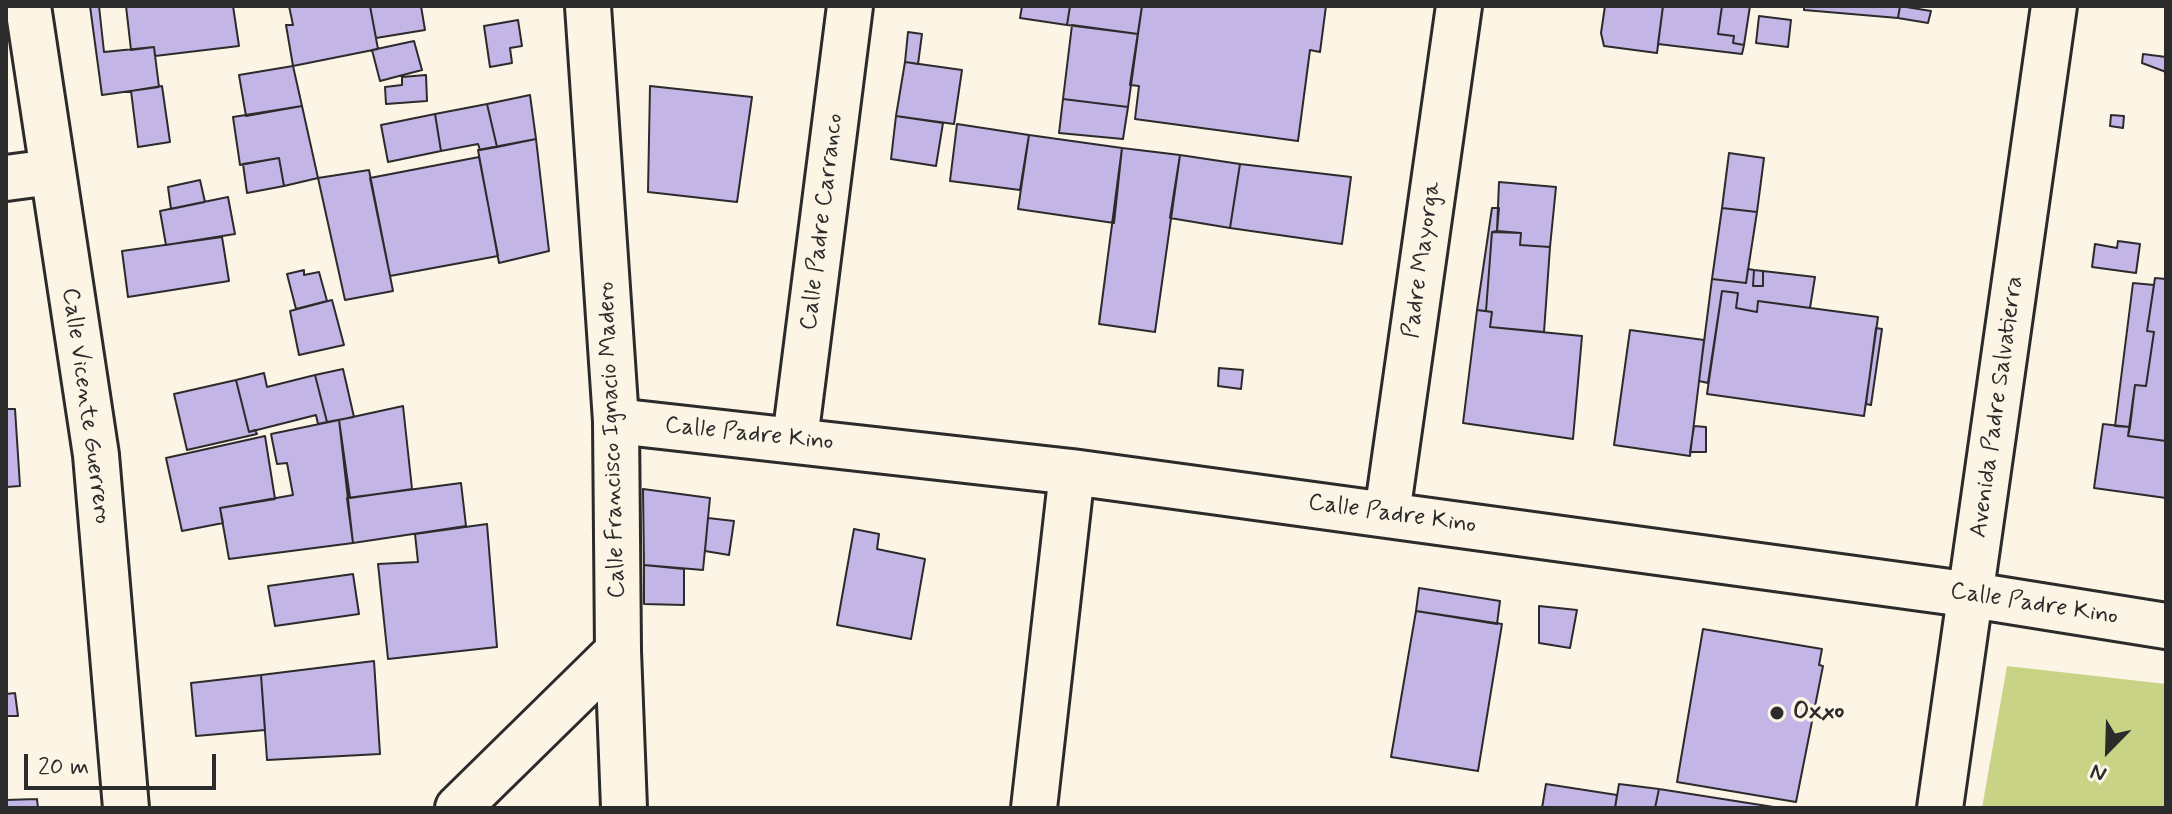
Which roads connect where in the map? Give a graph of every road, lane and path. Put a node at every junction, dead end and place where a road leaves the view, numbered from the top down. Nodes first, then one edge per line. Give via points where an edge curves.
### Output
1 (28, 6) edge
2 (588, 6) edge
3 (850, 6) edge
4 (1459, 6) edge
5 (2054, 6) edge
6 (51, 172) junction
7 (6, 178) edge
8 (616, 421) junction
9 (795, 439) junction
10 (1072, 472) junction
11 (1387, 514) junction
12 (1972, 595) junction
13 (2166, 626) edge
14 (618, 651) junction
15 (126, 808) edge
16 (458, 808) edge
17 (624, 808) edge
18 (1034, 808) edge
19 (1940, 808) edge

1 - 6 street, Calle Vicente Guerrero
2 - 8 street, Calle Francisco Ignacio Madero
3 - 9 street, Calle Padre Carranco
4 - 11 street, Padre Mayorga
5 - 12 street, Avenida Padre Salvatierra
6 - 7 street
6 - 15 street, Calle Vicente Guerrero via 96,455
8 - 9 street, Calle Padre Kino
8 - 14 street, Calle Francisco Ignacio Madero
9 - 10 street, Calle Padre Kino
10 - 11 street, Calle Padre Kino
10 - 18 street
11 - 12 street, Calle Padre Kino
12 - 13 street, Calle Padre Kino
12 - 19 street, Avenida Padre Salvatierra
14 - 16 street
14 - 17 street, Calle Francisco Ignacio Madero

